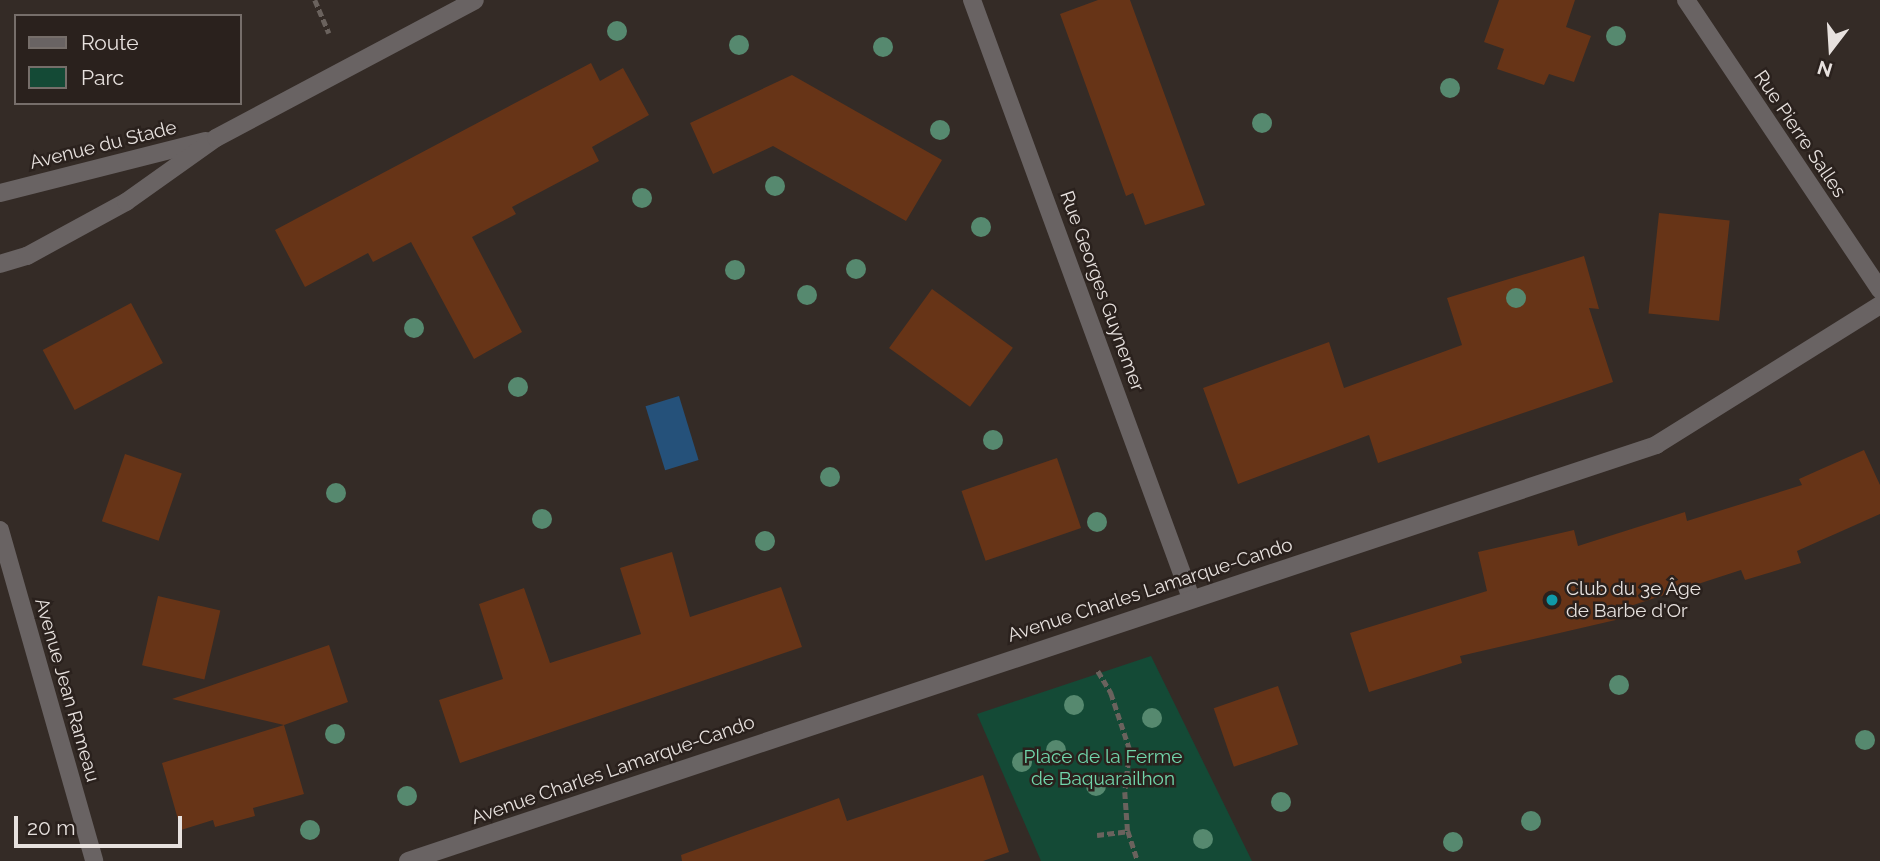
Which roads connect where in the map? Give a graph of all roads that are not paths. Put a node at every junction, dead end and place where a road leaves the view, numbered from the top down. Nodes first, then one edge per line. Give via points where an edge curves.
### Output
1 (475, 0) edge
2 (972, 0) edge
3 (1686, 0) edge
4 (216, 138) junction
5 (0, 193) edge
6 (0, 264) edge
7 (1880, 290) edge
8 (1880, 305) edge
9 (0, 530) edge
10 (1191, 598) junction
11 (94, 861) edge
12 (408, 861) edge

1 - 4 street, Avenue du Stade
2 - 10 street, Rue Georges Guynemer
3 - 7 street, Rue Pierre Salles
4 - 5 street, Avenue du Stade
4 - 6 street, Avenue du Stade via 126,202 27,256
8 - 10 street, Avenue Charles Lamarque-Cando via 1656,445
9 - 11 street, Avenue Jean Rameau
10 - 12 street, Avenue Charles Lamarque-Cando

